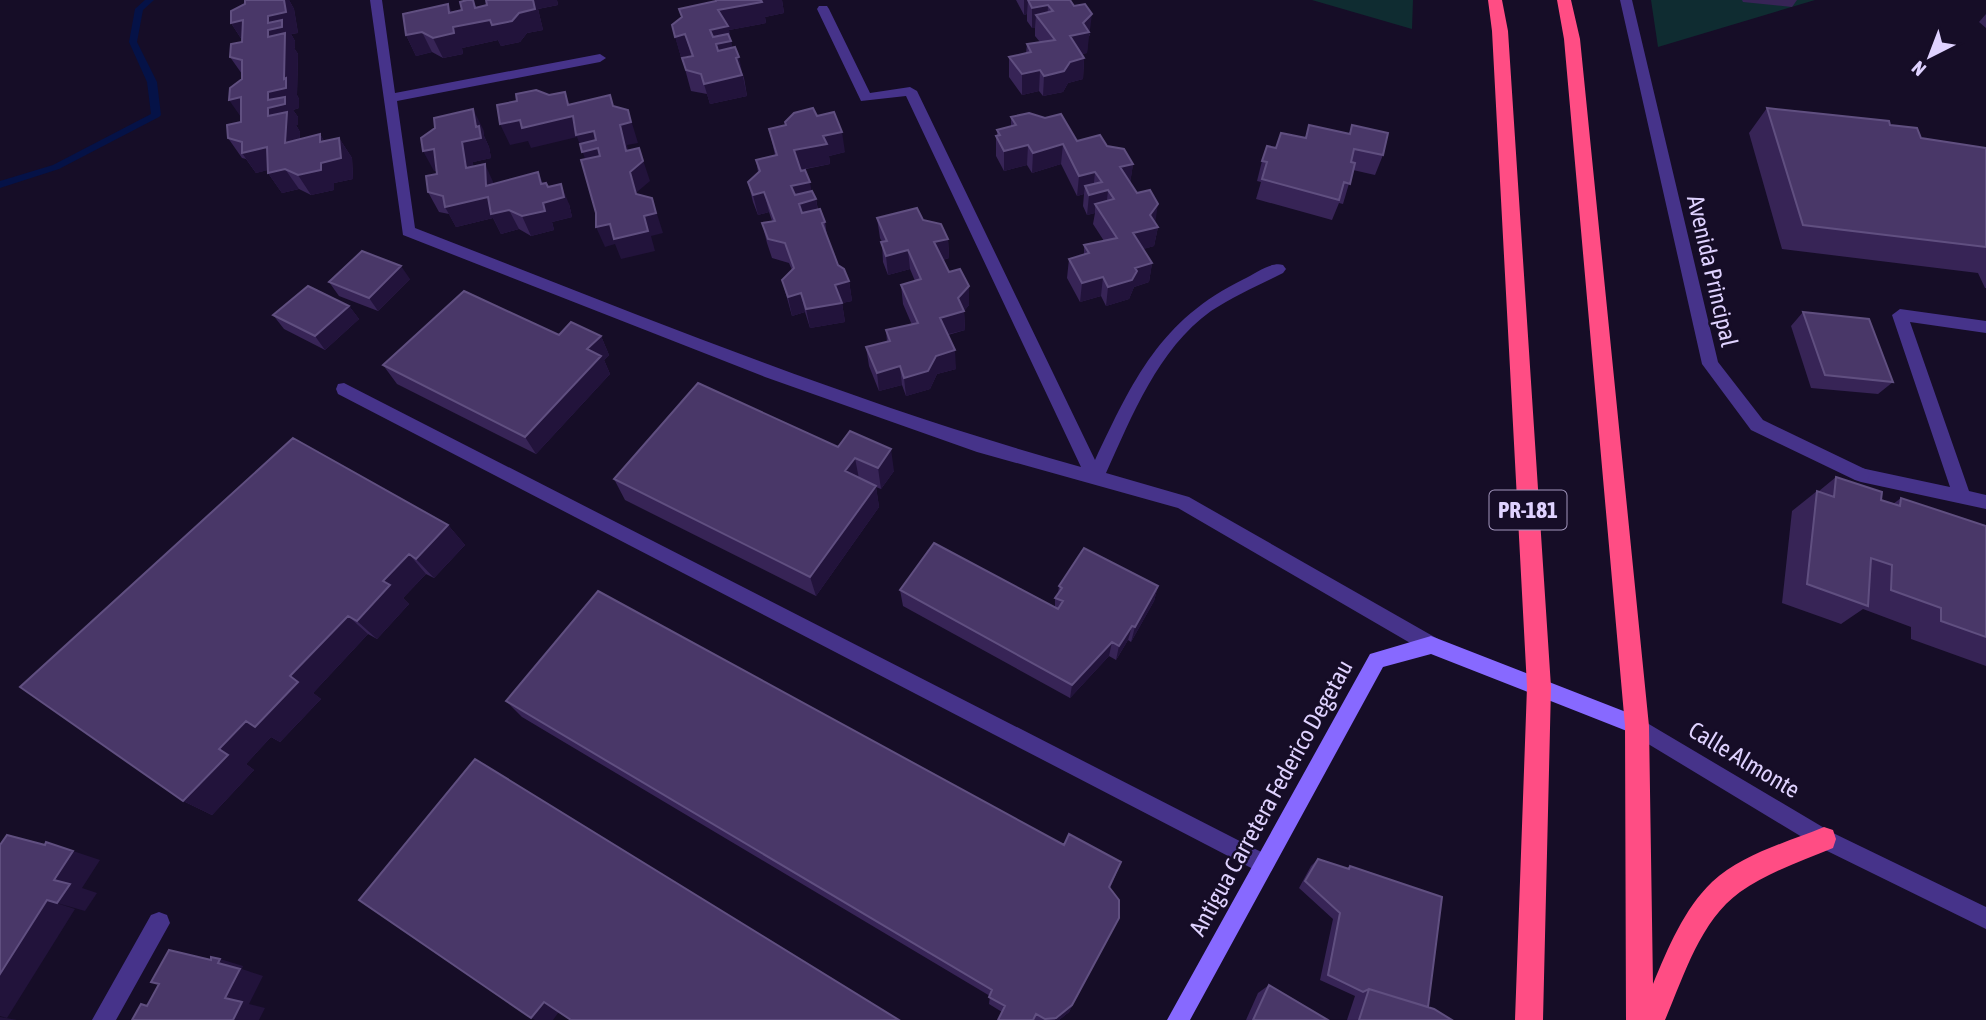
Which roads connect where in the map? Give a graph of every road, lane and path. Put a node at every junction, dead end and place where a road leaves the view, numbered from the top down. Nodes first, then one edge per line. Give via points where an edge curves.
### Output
1 (376, 0) edge
2 (1495, 0) edge
3 (1564, 0) edge
4 (1626, 0) edge
5 (823, 9) dead end
6 (600, 58) dead end
7 (390, 97) junction
8 (1278, 269) dead end
9 (1986, 327) edge
10 (344, 388) dead end
11 (1095, 478) junction
12 (1962, 497) junction
13 (1986, 502) edge
14 (1431, 645) junction
15 (1539, 687) junction
16 (1637, 726) junction
17 (1824, 839) junction
18 (1264, 864) junction
19 (1986, 918) edge
20 (159, 923) dead end
21 (103, 1020) edge
22 (1178, 1020) edge
23 (1529, 1020) edge
24 (1640, 1020) edge
25 (1651, 1020) edge

1 - 7 street
2 - 15 highway, PR-181
3 - 16 highway via 1573,53
4 - 12 street, Avenida Principal via 1710,364 1757,425 1861,475
5 - 11 street via 866,98 910,91
6 - 7 street
7 - 11 street via 408,231 771,373 977,445
8 - 11 street via 1225,295 1186,324 1143,378
9 - 12 street via 1900,315
10 - 18 street
11 - 14 street via 1183,502
12 - 13 street, Avenida Principal
14 - 15 street
14 - 18 street, Antigua Carretera Federico Degetau via 1377,660
15 - 16 street
15 - 23 highway, PR-181
16 - 17 street, Calle Almonte
16 - 24 highway
17 - 19 street, Calle Almonte
17 - 25 highway via 1724,889 1700,916
18 - 22 street, Antigua Carretera Federico Degetau
20 - 21 street

